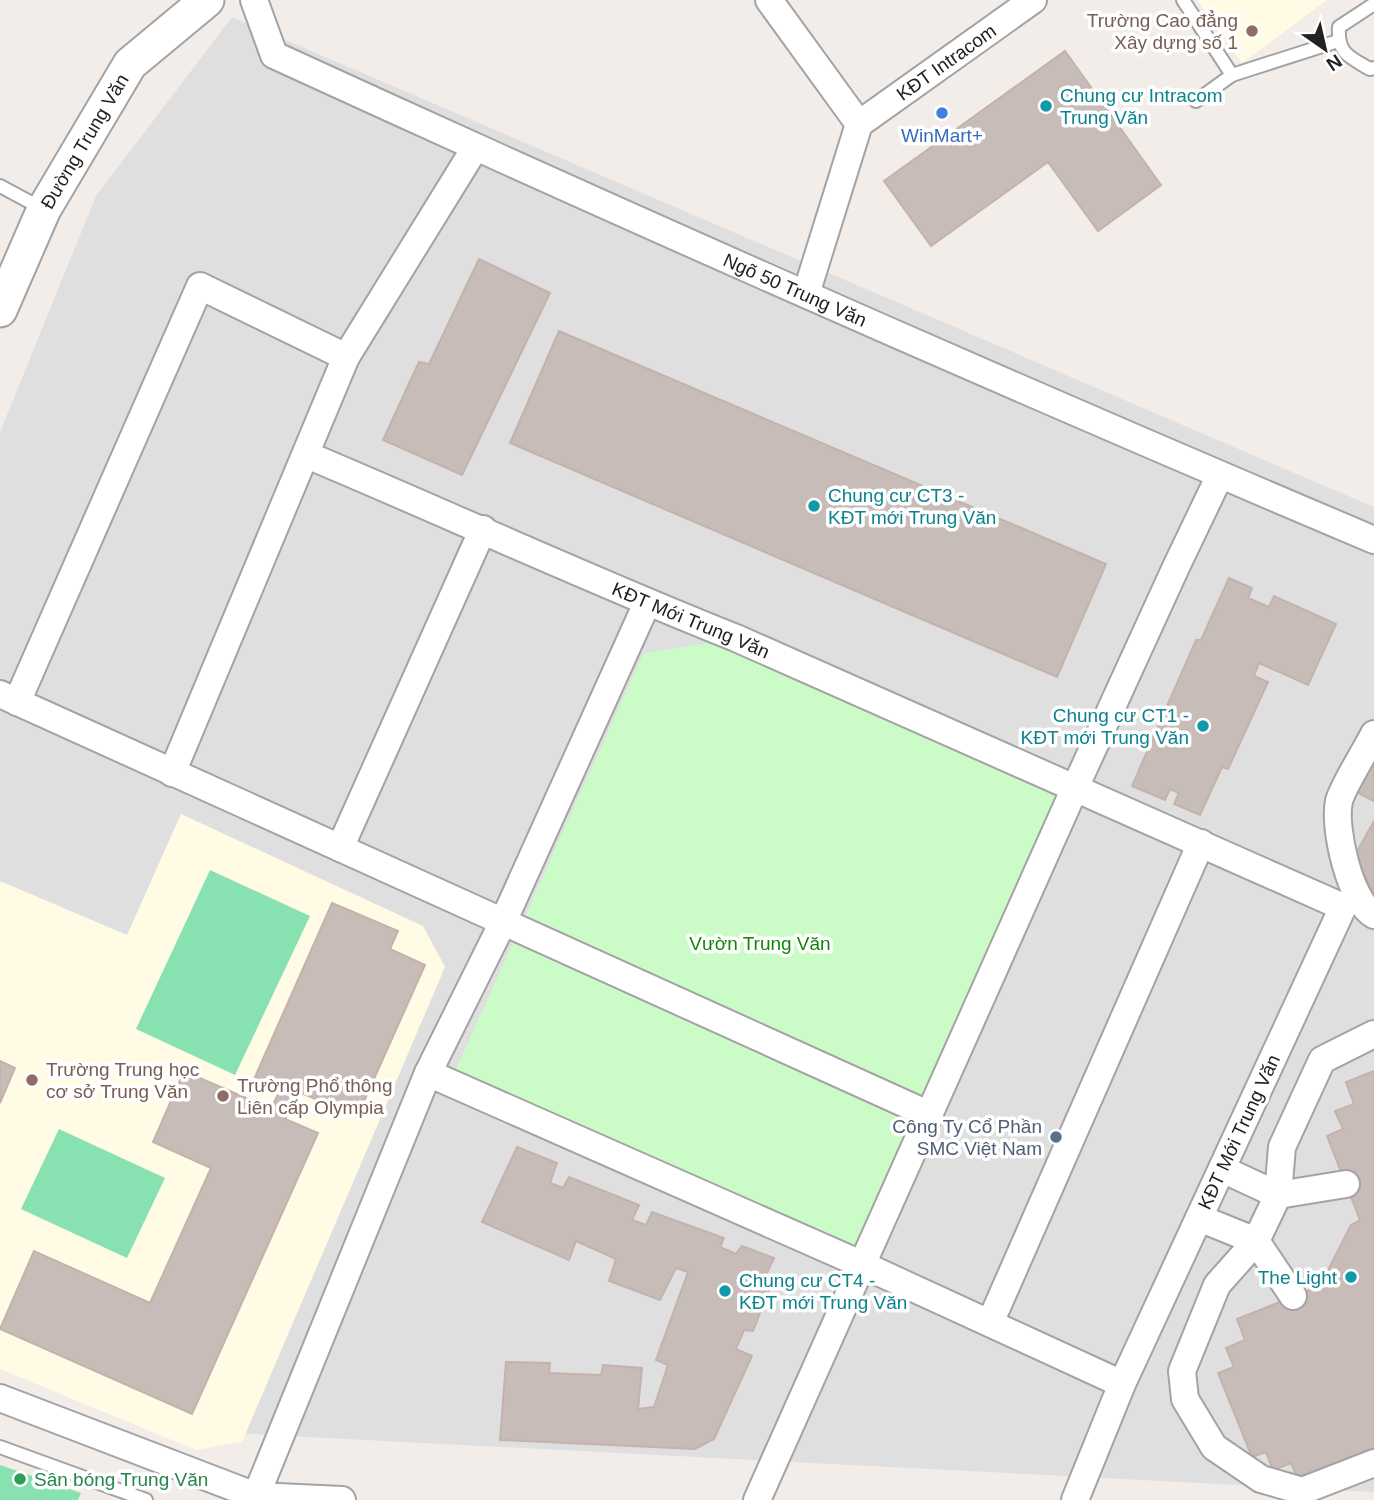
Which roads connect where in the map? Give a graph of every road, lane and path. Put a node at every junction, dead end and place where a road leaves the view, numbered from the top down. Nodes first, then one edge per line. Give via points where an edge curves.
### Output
1 (207, 0) edge
2 (254, 0) edge
3 (769, 0) edge
4 (1033, 0) edge
5 (1183, 0) edge
6 (1374, 4) edge
7 (1338, 41) junction
8 (1374, 68) edge
9 (1232, 75) junction
10 (1196, 101) dead end
11 (859, 124) junction
12 (475, 148) junction
13 (0, 186) edge
14 (44, 209) junction
15 (806, 294) junction
16 (0, 310) edge
17 (346, 357) junction
18 (307, 455) junction
19 (1220, 475) junction
20 (483, 529) junction
21 (1374, 540) edge
22 (647, 603) junction
23 (8, 698) edge
24 (1374, 734) edge
25 (172, 773) junction
26 (1074, 790) junction
27 (1201, 843) junction
28 (340, 848) junction
29 (1374, 915) edge
30 (503, 922) junction
31 (1374, 1034) edge
32 (428, 1073) junction
33 (930, 1115) junction
34 (1222, 1169) junction
35 (1346, 1184) dead end
36 (1278, 1195) junction
37 (1199, 1218) junction
38 (1256, 1241) junction
39 (863, 1265) junction
40 (1293, 1296) dead end
41 (990, 1323) junction
42 (1122, 1384) junction
43 (0, 1398) edge
44 (0, 1447) edge
45 (1374, 1463) edge
46 (256, 1498) edge
47 (146, 1500) edge
48 (342, 1500) edge
49 (757, 1500) edge
50 (1075, 1500) edge

1 - 14 street, Đường Trung Văn via 130,64
2 - 12 street, Ngõ 50 Trung Văn via 274,55
3 - 11 street
4 - 11 street, KĐT Intracom
5 - 9 lane
6 - 7 lane via 1339,27
7 - 8 lane via 1346,54
7 - 9 lane
9 - 10 lane
11 - 15 street
12 - 15 street, Ngõ 50 Trung Văn
12 - 17 street
13 - 14 lane
14 - 16 street, Đường Trung Văn
15 - 19 street, Ngõ 50 Trung Văn
17 - 18 street
17 - 23 street via 200,286
18 - 20 street, KĐT Mới Trung Văn
18 - 25 street
19 - 21 street, Ngõ 50 Trung Văn
19 - 26 street
20 - 22 street, KĐT Mới Trung Văn
20 - 28 street
22 - 26 street, KĐT Mới Trung Văn via 736,638
22 - 30 street
23 - 25 street
24 - 29 street via 1339,801 1339,843 1350,878
25 - 28 street
26 - 27 street, KĐT Mới Trung Văn
26 - 33 street
27 - 34 street, KĐT Mới Trung Văn via 1343,908
27 - 41 street
28 - 30 street
30 - 32 street
30 - 33 street
31 - 36 street via 1322,1060 1282,1147
32 - 39 street
32 - 46 street
33 - 39 street
34 - 36 street
34 - 37 street, KĐT Mới Trung Văn
35 - 36 street
36 - 38 street
37 - 38 street
37 - 42 street, KĐT Mới Trung Văn
38 - 40 street
38 - 45 street via 1217,1285 1182,1371 1185,1399 1214,1447 1261,1479 1302,1491
39 - 41 street
39 - 49 street
41 - 42 street
42 - 50 street, KĐT Mới Trung Văn
43 - 46 street
44 - 47 lane
46 - 48 street

